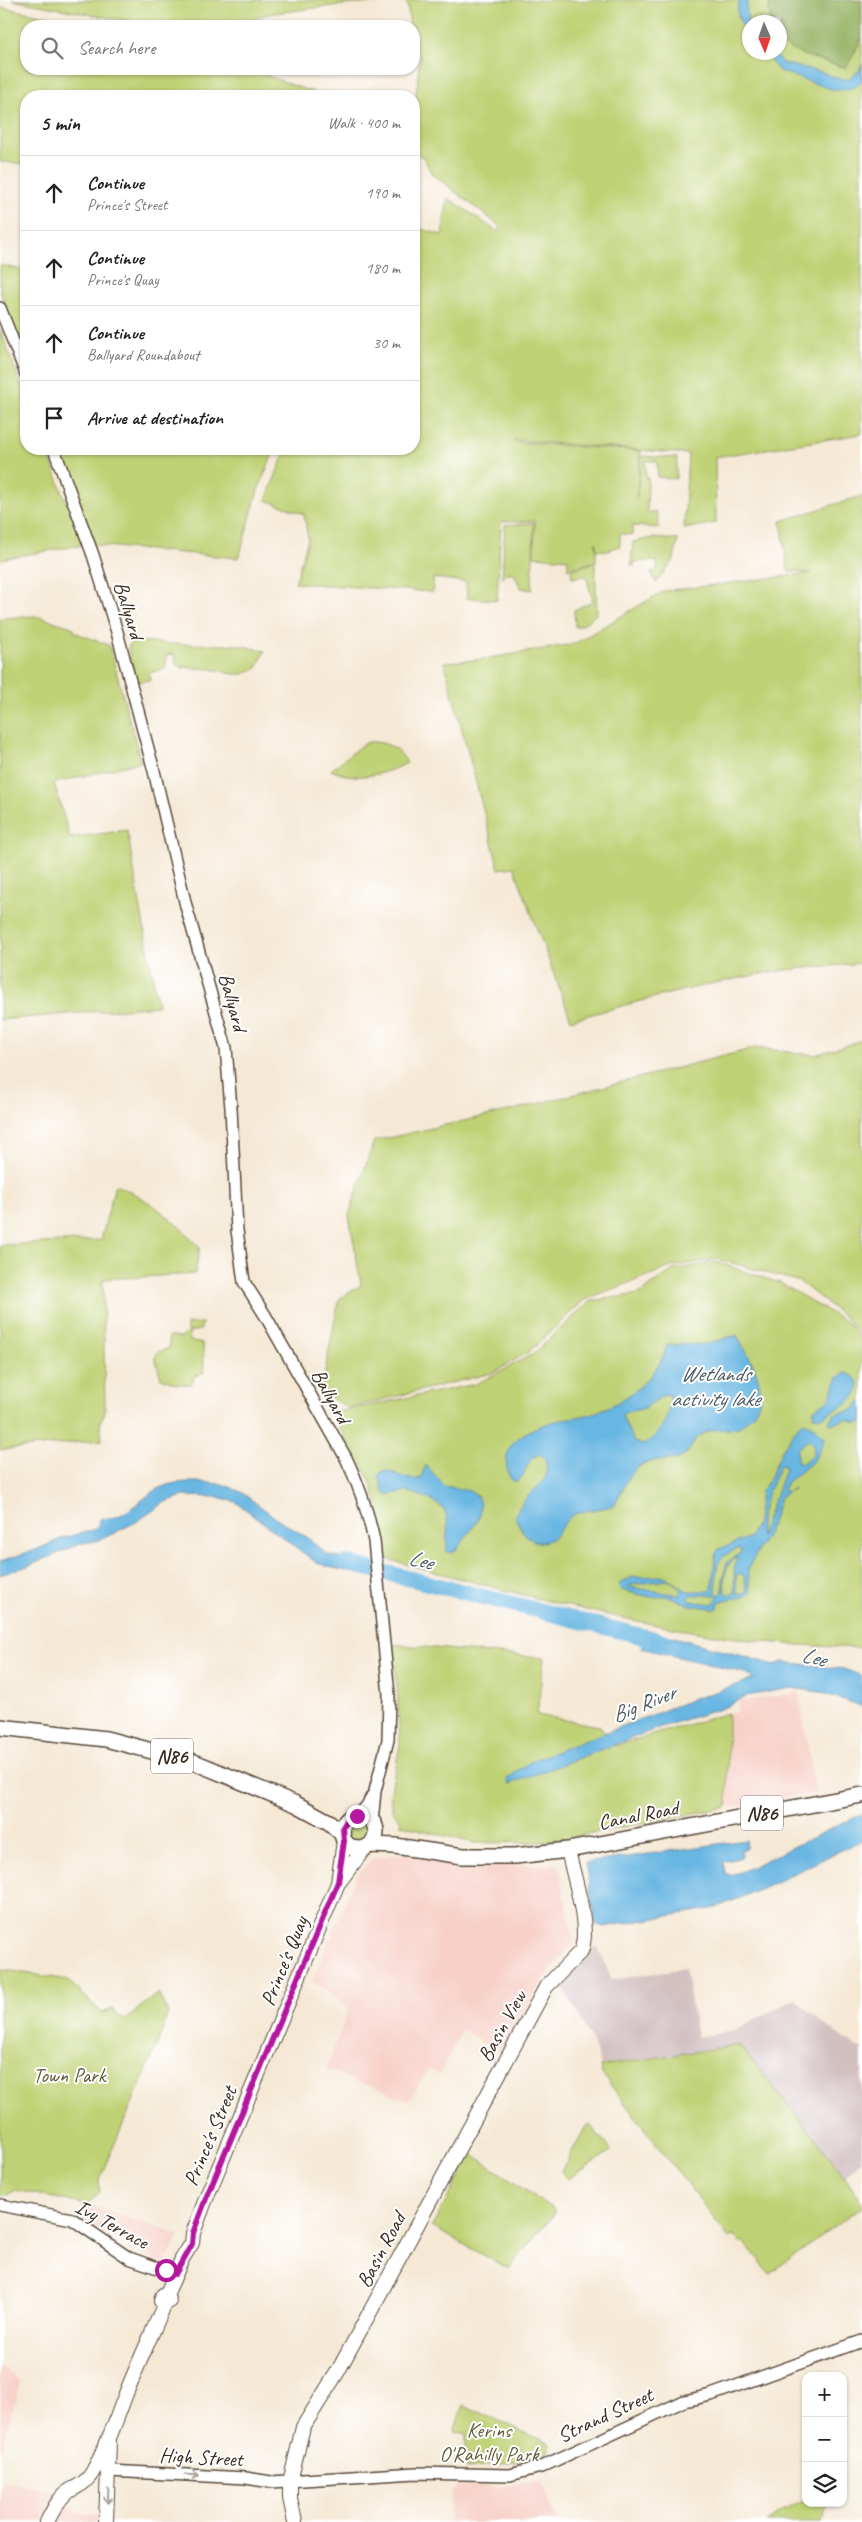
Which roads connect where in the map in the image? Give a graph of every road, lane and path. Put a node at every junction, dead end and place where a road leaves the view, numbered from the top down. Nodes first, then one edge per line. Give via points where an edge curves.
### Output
1 (0, 308) edge
2 (20, 359) edge
3 (56, 455) edge
4 (0, 1727) edge
5 (375, 1791) junction
6 (862, 1795) edge
7 (305, 1809) junction
8 (353, 1817) junction
9 (374, 1824) junction
10 (343, 1837) junction
11 (367, 1847) junction
12 (421, 1849) junction
13 (568, 1850) junction
14 (338, 1882) junction
15 (266, 2056) joint
16 (463, 2137) joint
17 (0, 2205) edge
18 (175, 2274) junction
19 (862, 2341) edge
20 (110, 2439) junction
21 (109, 2471) junction
22 (92, 2475) junction
23 (291, 2478) junction
24 (47, 2522) edge
25 (106, 2522) edge
26 (295, 2522) edge

1 - 2 street
3 - 5 street, Ballyard via 117,632 186,906 226,1048 237,1230 244,1282 346,1458 369,1517 376,1553 389,1695 388,1740
4 - 7 main road, N86 via 106,1739 194,1762
5 - 8 street via 367,1806
5 - 9 street
6 - 13 main road, Canal Road / N86
7 - 8 main road, N86 via 332,1819
7 - 10 main road, N86 via 329,1822
8 - 9 main road, N86 via 366,1817
8 - 10 main road via 343,1827
9 - 11 main road via 376,1835
9 - 12 main road, N86
10 - 11 main road, N86 via 352,1848
10 - 14 main road, Prince's Quay
11 - 12 main road, N86
11 - 14 main road, Prince's Quay
12 - 13 main road, Canal Road / N86 via 487,1857
13 - 16 main road, Basin View via 584,1930 581,1951 546,1987
14 - 15 main road, Prince's Quay
15 - 18 main road, Prince's Street via 193,2233 192,2244
16 - 23 main road, Basin Road via 333,2381 303,2426
17 - 18 street, Ivy Terrace via 72,2219 128,2258
18 - 20 main road, Prince's Street
19 - 23 street, Strand Street via 710,2395 684,2401 541,2467 510,2475 416,2473
20 - 21 main road
20 - 22 main road
21 - 22 main road
21 -> 23 street, High Street via 271,2482
21 -> 25 main road
22 - 24 main road via 80,2487 68,2492
23 - 26 main road, Basin Road via 290,2498

